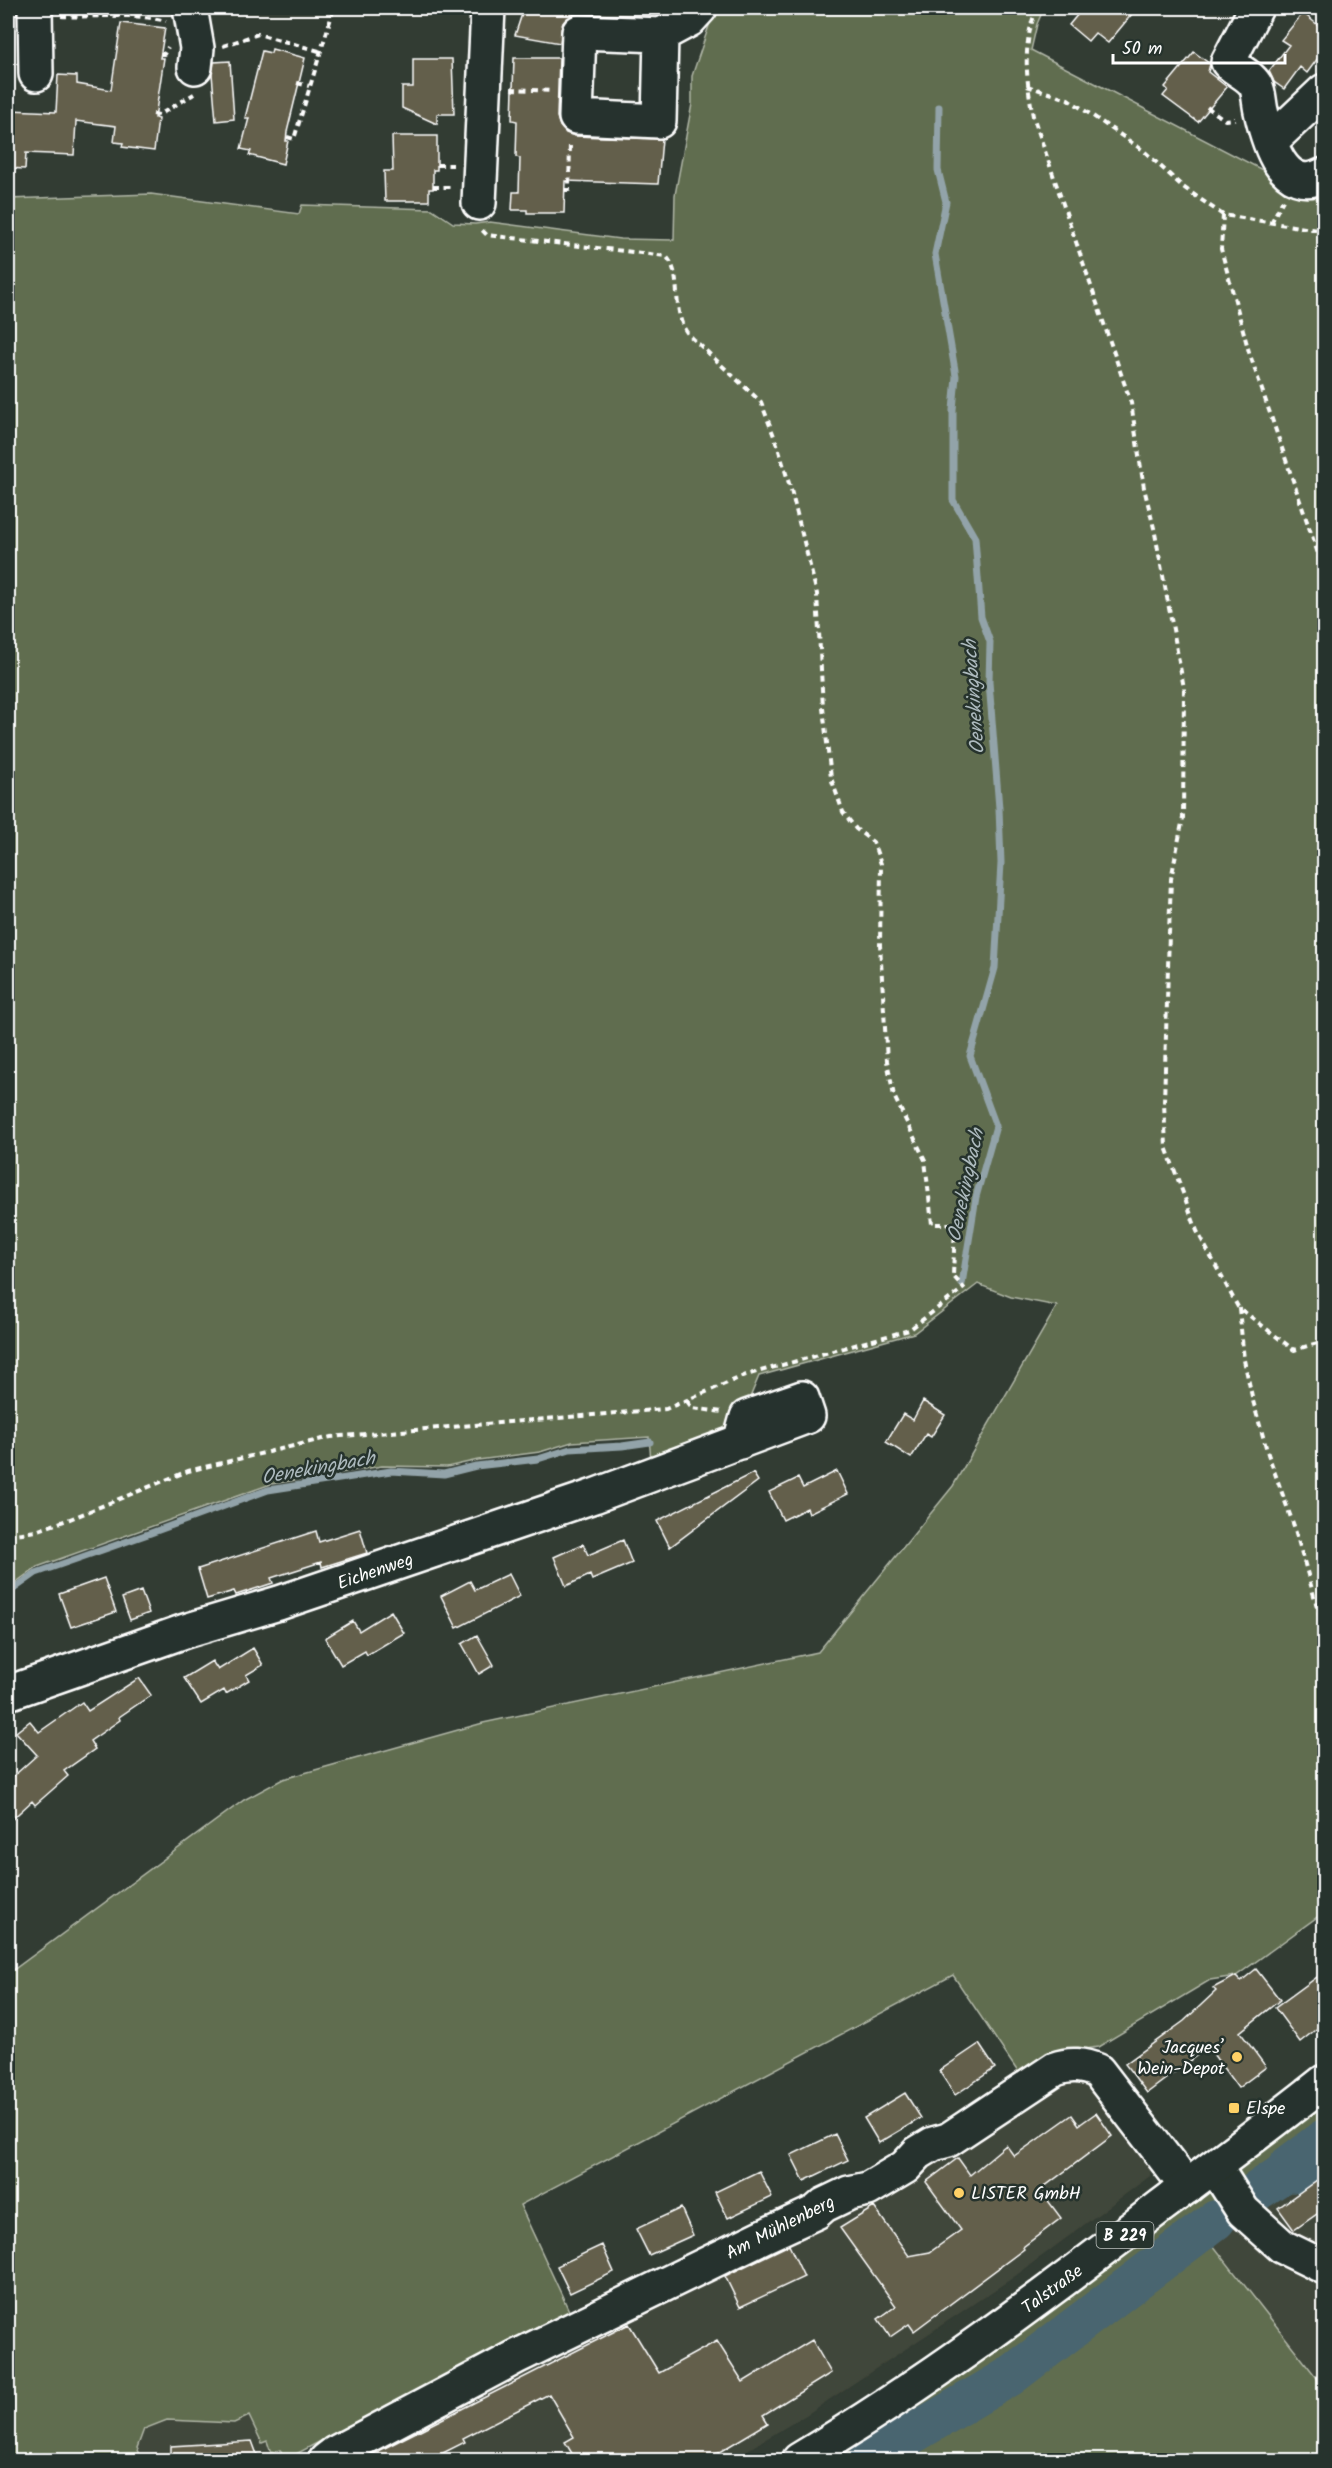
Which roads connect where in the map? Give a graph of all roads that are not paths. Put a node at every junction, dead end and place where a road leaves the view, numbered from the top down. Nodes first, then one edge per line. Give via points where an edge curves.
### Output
1 (488, 8) edge
2 (700, 8) edge
3 (1256, 8) edge
4 (35, 12) edge
5 (661, 35) junction
6 (36, 74) dead end
7 (1324, 91) edge
8 (1270, 142) junction
9 (1324, 175) edge
10 (481, 213) road end
11 (744, 1430) road end
12 (8, 1693) edge
13 (1324, 2082) edge
14 (1215, 2167) junction
15 (1187, 2187) junction
16 (1324, 2267) edge
17 (326, 2460) edge
18 (799, 2460) edge

1 - 10 street
2 - 5 street via 689,20
3 - 8 street via 1228,62 1254,83
4 - 6 street
5 - 5 street via 659,121 576,105 579,32
7 - 8 street
8 - 9 street via 1277,158 1294,178 1306,182
11 - 12 street, Eichenweg via 594,1496
13 - 14 street, Talstraße / B 229
14 - 15 street, Talstraße / B 229
14 - 16 street via 1243,2211 1283,2247
15 - 17 street, Am Mühlenberg via 1098,2071 1083,2065 1066,2065 948,2140 918,2153 905,2167 868,2189 839,2197 797,2222 516,2357
15 - 18 street, Talstraße / B 229 via 995,2331

